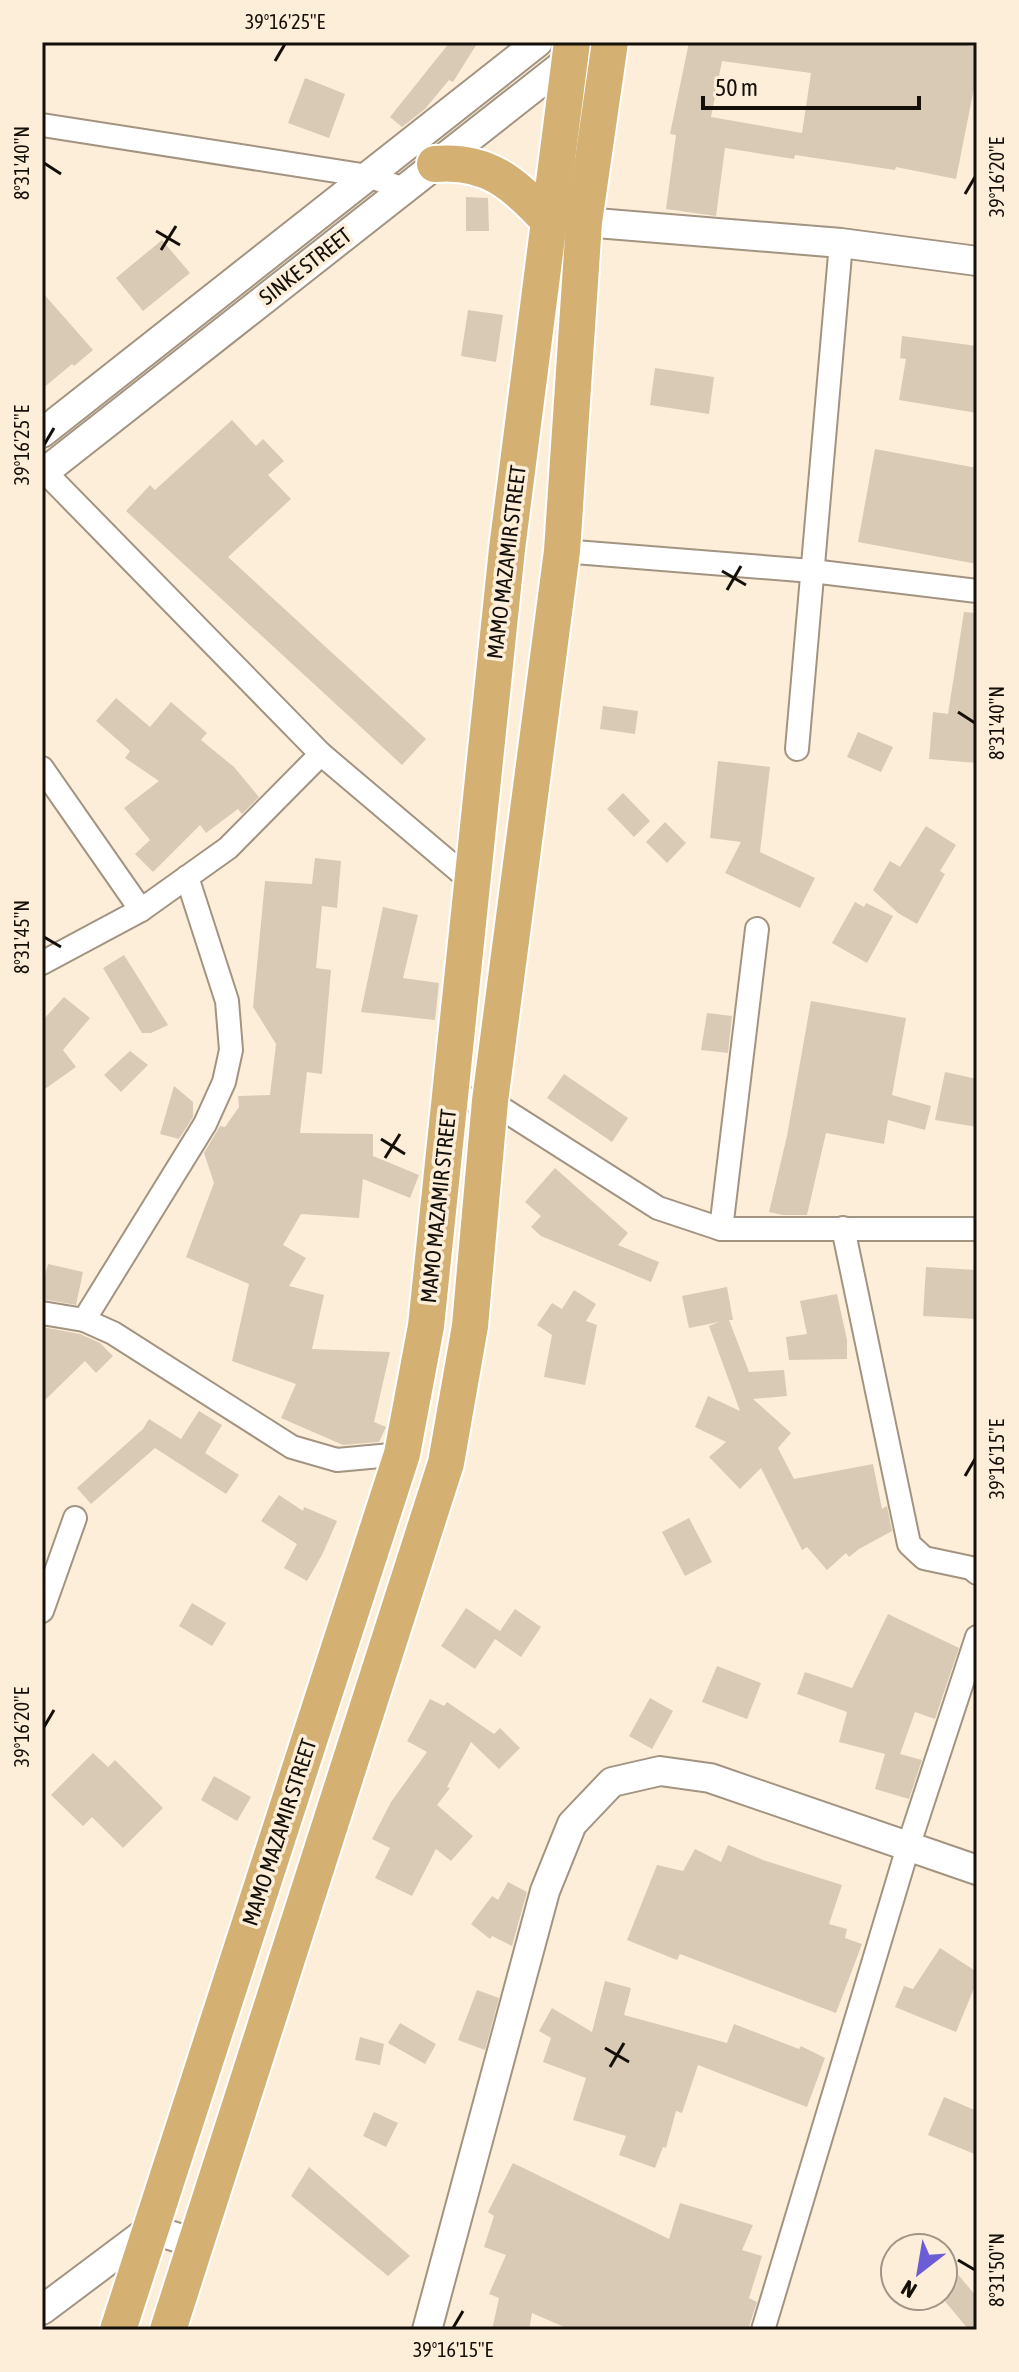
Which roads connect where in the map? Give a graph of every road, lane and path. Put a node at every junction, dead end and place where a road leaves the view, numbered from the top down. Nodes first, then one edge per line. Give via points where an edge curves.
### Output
1 (538, 42) edge
2 (571, 51) edge
3 (608, 51) edge
4 (42, 125) edge
5 (435, 164) junction
6 (368, 176) junction
7 (404, 189) junction
8 (548, 220) junction
9 (584, 222) junction
10 (841, 243) junction
11 (977, 261) edge
12 (42, 433) edge
13 (44, 473) edge
14 (562, 551) junction
15 (812, 571) junction
16 (977, 591) edge
17 (797, 749) dead end
18 (321, 754) junction
19 (42, 768) edge
20 (187, 877) junction
21 (471, 881) junction
22 (141, 910) junction
23 (757, 929) dead end
24 (42, 963) edge
25 (449, 1098) junction
26 (490, 1101) junction
27 (843, 1228) junction
28 (721, 1229) junction
29 (977, 1229) edge
30 (42, 1313) edge
31 (84, 1320) junction
32 (402, 1454) junction
33 (75, 1518) dead end
34 (977, 1573) edge
35 (42, 1611) edge
36 (977, 1637) edge
37 (908, 1847) junction
38 (977, 1870) edge
39 (150, 2229) junction
40 (195, 2243) junction
41 (42, 2310) edge
42 (118, 2330) edge
43 (168, 2330) edge
44 (427, 2330) edge
45 (763, 2330) edge

1 - 6 street, SINKE STREET
2 - 3 street
2 - 5 street, SINKE STREET
2 - 8 main road, MAMO MAZAMIR STREET
3 - 9 main road, MAMO MAZAMIR STREET
4 - 6 street
5 - 7 street, SINKE STREET
5 - 8 main road via 458,162 488,171 519,188
6 - 7 street
6 - 12 street, SINKE STREET
7 - 13 street, SINKE STREET
8 - 21 main road, MAMO MAZAMIR STREET
9 - 10 street
9 - 14 main road, MAMO MAZAMIR STREET
10 - 11 street
10 - 15 street
13 - 18 street
14 - 15 street
14 - 26 main road, MAMO MAZAMIR STREET
15 - 16 street
15 - 17 street
18 - 20 street via 228,848
18 - 21 street
19 - 22 street
20 - 22 street
20 - 31 street via 227,1001 231,1050 224,1082 205,1124
21 - 25 main road, MAMO MAZAMIR STREET
22 - 24 street
23 - 28 street
25 - 26 street
25 - 32 main road, MAMO MAZAMIR STREET via 426,1326
26 - 28 street via 658,1208
26 - 40 main road, MAMO MAZAMIR STREET via 470,1326 446,1463
27 - 28 street
27 - 29 street
27 - 34 street via 909,1544 924,1558
30 - 31 street
31 - 32 street via 113,1333 292,1447 337,1460
32 - 39 main road, MAMO MAZAMIR STREET
33 - 35 street
36 - 37 street
37 - 38 street
37 - 44 street via 710,1778 660,1771 612,1782 572,1824 545,1891
37 - 45 street
39 - 40 street
39 - 41 street
39 - 42 main road, MAMO MAZAMIR STREET
40 - 43 main road, MAMO MAZAMIR STREET

